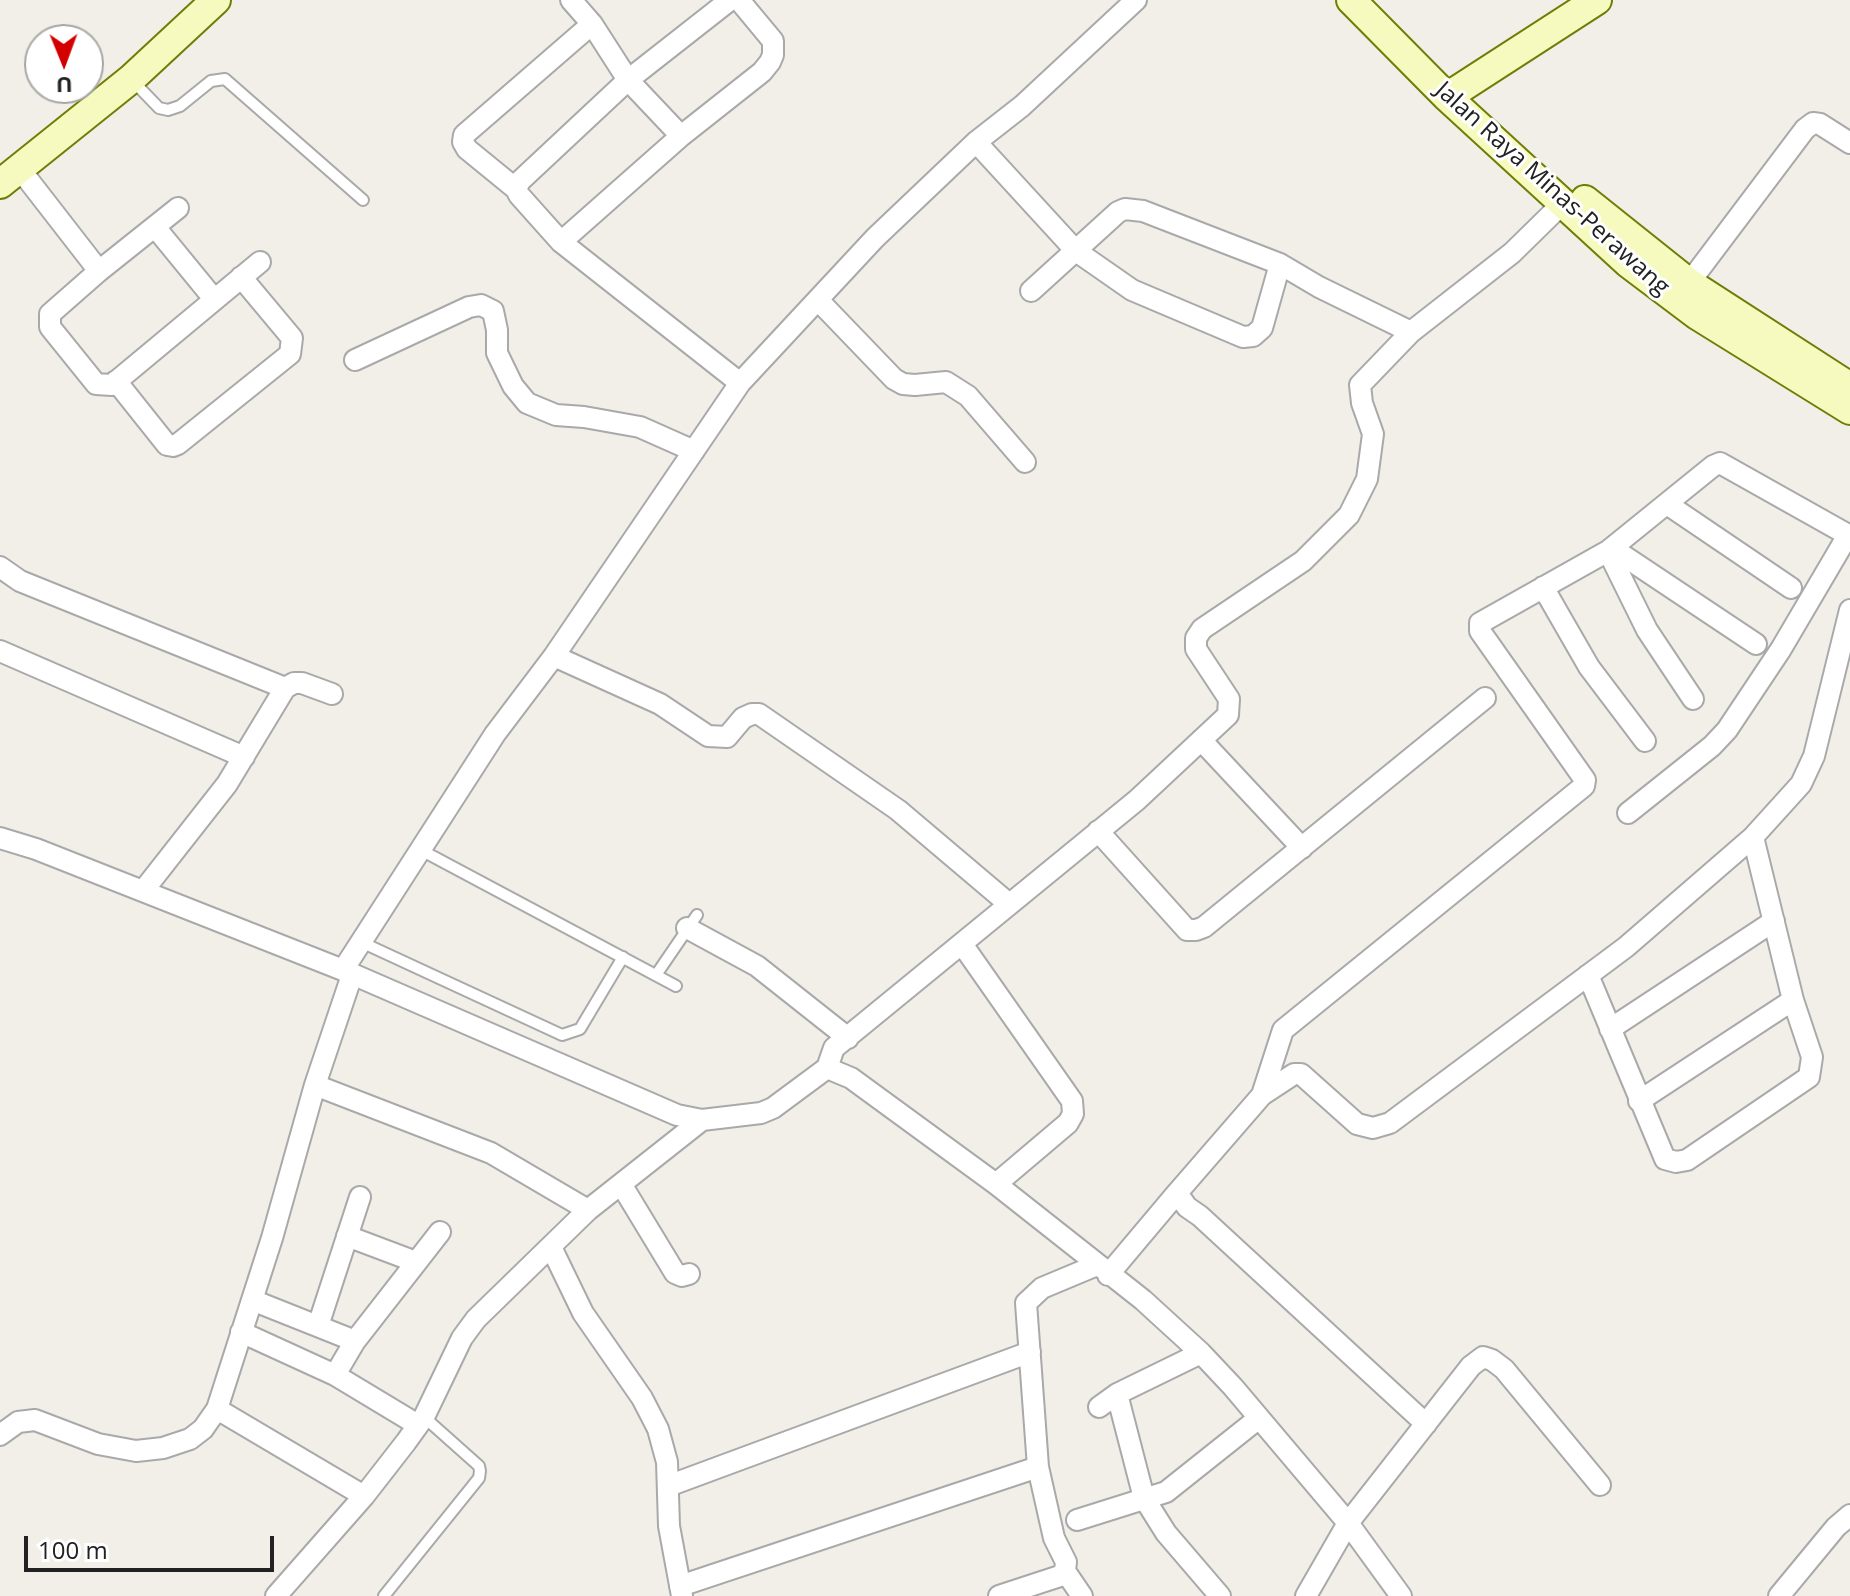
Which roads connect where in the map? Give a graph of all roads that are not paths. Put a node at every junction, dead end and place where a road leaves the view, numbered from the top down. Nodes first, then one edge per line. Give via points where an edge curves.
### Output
1 (216, 0) edge
2 (730, 0) edge
3 (739, 0) edge
4 (1136, 0) edge
5 (1351, 0) edge
6 (1377, 0) edge
7 (1597, 0) edge
8 (579, 3) edge
9 (592, 24) junction
10 (131, 79) junction
11 (628, 80) junction
12 (1454, 91) junction
13 (681, 136) junction
14 (976, 142) junction
15 (1850, 143) edge
16 (10, 176) edge
17 (516, 189) junction
18 (363, 200) dead end
19 (1563, 203) junction
20 (178, 208) dead end
21 (155, 227) junction
22 (561, 242) junction
23 (1076, 251) junction
24 (260, 262) dead end
25 (1280, 264) junction
26 (99, 271) junction
27 (241, 277) junction
28 (1689, 283) junction
29 (1031, 291) dead end
30 (214, 299) junction
31 (818, 300) junction
32 (1411, 332) junction
33 (355, 360) dead end
34 (116, 381) junction
35 (740, 383) junction
36 (1849, 390) edge
37 (694, 451) junction
38 (1025, 462) dead end
39 (1667, 504) junction
40 (1849, 535) edge
41 (1610, 549) junction
42 (0, 567) edge
43 (1543, 587) junction
44 (1791, 588) dead end
45 (1850, 610) edge
46 (1756, 644) dead end
47 (0, 651) edge
48 (554, 656) junction
49 (285, 688) junction
50 (332, 694) dead end
51 (1485, 698) dead end
52 (1693, 699) dead end
53 (1201, 740) junction
54 (1645, 741) dead end
55 (244, 757) junction
56 (1628, 813) dead end
57 (1098, 831) junction
58 (1753, 837) junction
59 (0, 838) edge
60 (1302, 848) junction
61 (419, 849) junction
62 (143, 891) junction
63 (1009, 904) junction
64 (692, 921) joint
65 (1774, 921) junction
66 (361, 942) junction
67 (962, 944) junction
68 (623, 957) junction
69 (348, 972) junction
70 (656, 975) junction
71 (1588, 975) junction
72 (676, 986) dead end
73 (1793, 1000) junction
74 (1610, 1029) junction
75 (848, 1038) junction
76 (827, 1068) junction
77 (315, 1085) junction
78 (1262, 1095) junction
79 (1639, 1101) junction
80 (702, 1120) junction
81 (621, 1184) junction
82 (996, 1184) junction
83 (1177, 1193) junction
84 (360, 1197) dead end
85 (588, 1210) junction
86 (440, 1232) dead end
87 (347, 1236) junction
88 (551, 1247) junction
89 (416, 1262) junction
90 (1102, 1270) junction
91 (689, 1274) dead end
92 (252, 1300) junction
93 (318, 1326) junction
94 (241, 1332) junction
95 (355, 1341) junction
96 (1030, 1352) junction
97 (1201, 1353) junction
98 (335, 1375) junction
99 (1117, 1394) junction
100 (1099, 1407) dead end
101 (217, 1409) junction
102 (1259, 1418) junction
103 (421, 1421) junction
104 (1426, 1424) junction
105 (0, 1435) edge
106 (1038, 1467) junction
107 (1600, 1485) dead end
108 (668, 1486) junction
109 (364, 1496) junction
110 (1144, 1498) junction
111 (1850, 1515) edge
112 (1077, 1520) dead end
113 (1348, 1523) junction
114 (1065, 1571) junction
115 (681, 1591) edge
116 (276, 1596) edge
117 (384, 1596) edge
118 (999, 1596) edge
119 (1082, 1596) edge
120 (1220, 1596) edge
121 (1306, 1596) edge
122 (1401, 1596) edge
123 (1779, 1596) edge

1 - 10 main road
2 - 11 street
3 - 13 street via 773,41 773,55 762,72
4 - 14 street
5 - 12 main road, Jalan Raya Minas-Perawang
6 - 12 main road, Jalan Raya Minas-Perawang
7 - 12 main road
8 - 9 street
9 - 11 street
9 - 17 street via 464,135 467,149
10 - 16 main road
10 - 18 lane via 159,108 168,110 211,81 225,79
11 - 13 street
11 - 17 street
12 - 19 main road, Jalan Raya Minas-Perawang
12 - 28 main road, Jalan Raya Minas-Perawang
13 - 22 street
14 - 23 street
14 - 31 street
15 - 28 street via 1820,124 1805,129
16 - 26 street
17 - 22 street
19 - 32 street via 1512,253
19 - 36 main road, Jalan Raya Minas-Perawang via 1628,263 1697,315
20 - 21 street
21 - 26 street
21 - 30 street
22 - 35 street
23 - 25 street via 1118,212 1135,209
23 - 25 street via 1132,290 1243,337 1262,328
23 - 29 street
24 - 27 street
25 - 32 street
26 - 34 street via 50,314 50,327 96,384 104,387
27 - 30 street
27 - 34 street via 292,338 290,354 173,446
28 - 36 main road, Jalan Raya Minas-Perawang
30 - 34 street
31 - 35 street
31 - 38 street via 894,379 915,385 946,382 968,396
32 - 53 street via 1360,385 1373,434 1367,479 1349,515 1303,561 1196,638 1196,649 1229,699 1228,715
33 - 37 street via 481,305 493,311 497,353 527,403 556,415 640,427
35 - 37 street
37 - 48 street
39 - 40 street via 1723,463
39 - 41 street
39 - 44 street
40 - 56 street via 1727,730
41 - 43 street
41 - 46 street
41 - 52 street via 1647,630
42 - 49 street via 20,581
43 - 54 street via 1589,667
43 - 78 street via 1480,623 1479,629 1585,780 1584,786 1283,1030
45 - 58 street via 1814,756 1801,784
47 - 55 street
48 - 61 street
48 - 63 street via 660,704 708,736 727,737 743,718 759,714 898,810
49 - 50 street via 302,683
49 - 55 street
51 - 60 street
53 - 57 street
53 - 60 street
55 - 62 street
57 - 60 street via 1187,930 1204,927
57 - 63 street
58 - 65 street
58 - 71 street
59 - 62 street
61 - 66 street
61 - 68 lane
62 - 69 street
63 - 67 street
64 - 70 lane
64 - 75 street
65 - 73 street
65 - 74 street
66 - 68 lane via 562,1035 580,1029
66 - 69 street
67 - 75 street
67 - 82 street via 1072,1101 1068,1123
68 - 70 lane
69 - 77 street
69 - 80 street via 677,1115
70 - 72 lane
71 - 74 street
71 - 78 street via 1390,1123 1373,1128 1357,1124 1298,1073
73 - 79 street
73 - 79 street via 1812,1057 1809,1077 1687,1160 1665,1159
74 - 79 street
75 - 76 street via 834,1048
76 - 80 street via 761,1113
76 - 82 street via 851,1078
77 - 85 street via 491,1153
77 - 92 street
78 - 83 street
80 - 81 street
81 - 85 street
81 - 91 street via 675,1273
82 - 90 street
83 - 90 street
83 - 104 street
84 - 87 street
85 - 88 street
86 - 89 street
87 - 89 street
87 - 93 street
88 - 103 street via 462,1338
88 - 108 street via 583,1313 658,1429
89 - 95 street
90 - 96 street via 1042,1288 1026,1303
90 - 97 street
92 - 93 street
92 - 94 street
93 - 95 street
94 - 98 street
94 - 101 street
95 - 98 street
96 - 106 street
96 - 108 street
97 - 99 street
97 - 102 street
98 - 103 street
99 - 100 street
99 - 110 street
101 - 105 street via 190,1439 163,1448 118,1449 35,1420 18,1422
101 - 109 street
102 - 110 street via 1166,1492
102 - 113 street
103 - 109 street
103 - 117 lane via 479,1466 479,1478
104 - 107 street via 1471,1366 1483,1357 1492,1360
104 - 113 street
106 - 114 street
106 - 115 street
108 - 115 street
109 - 116 street
110 - 112 street
110 - 120 street via 1166,1533
111 - 123 street
113 - 121 street
113 - 122 street
114 - 118 street
114 - 119 street

